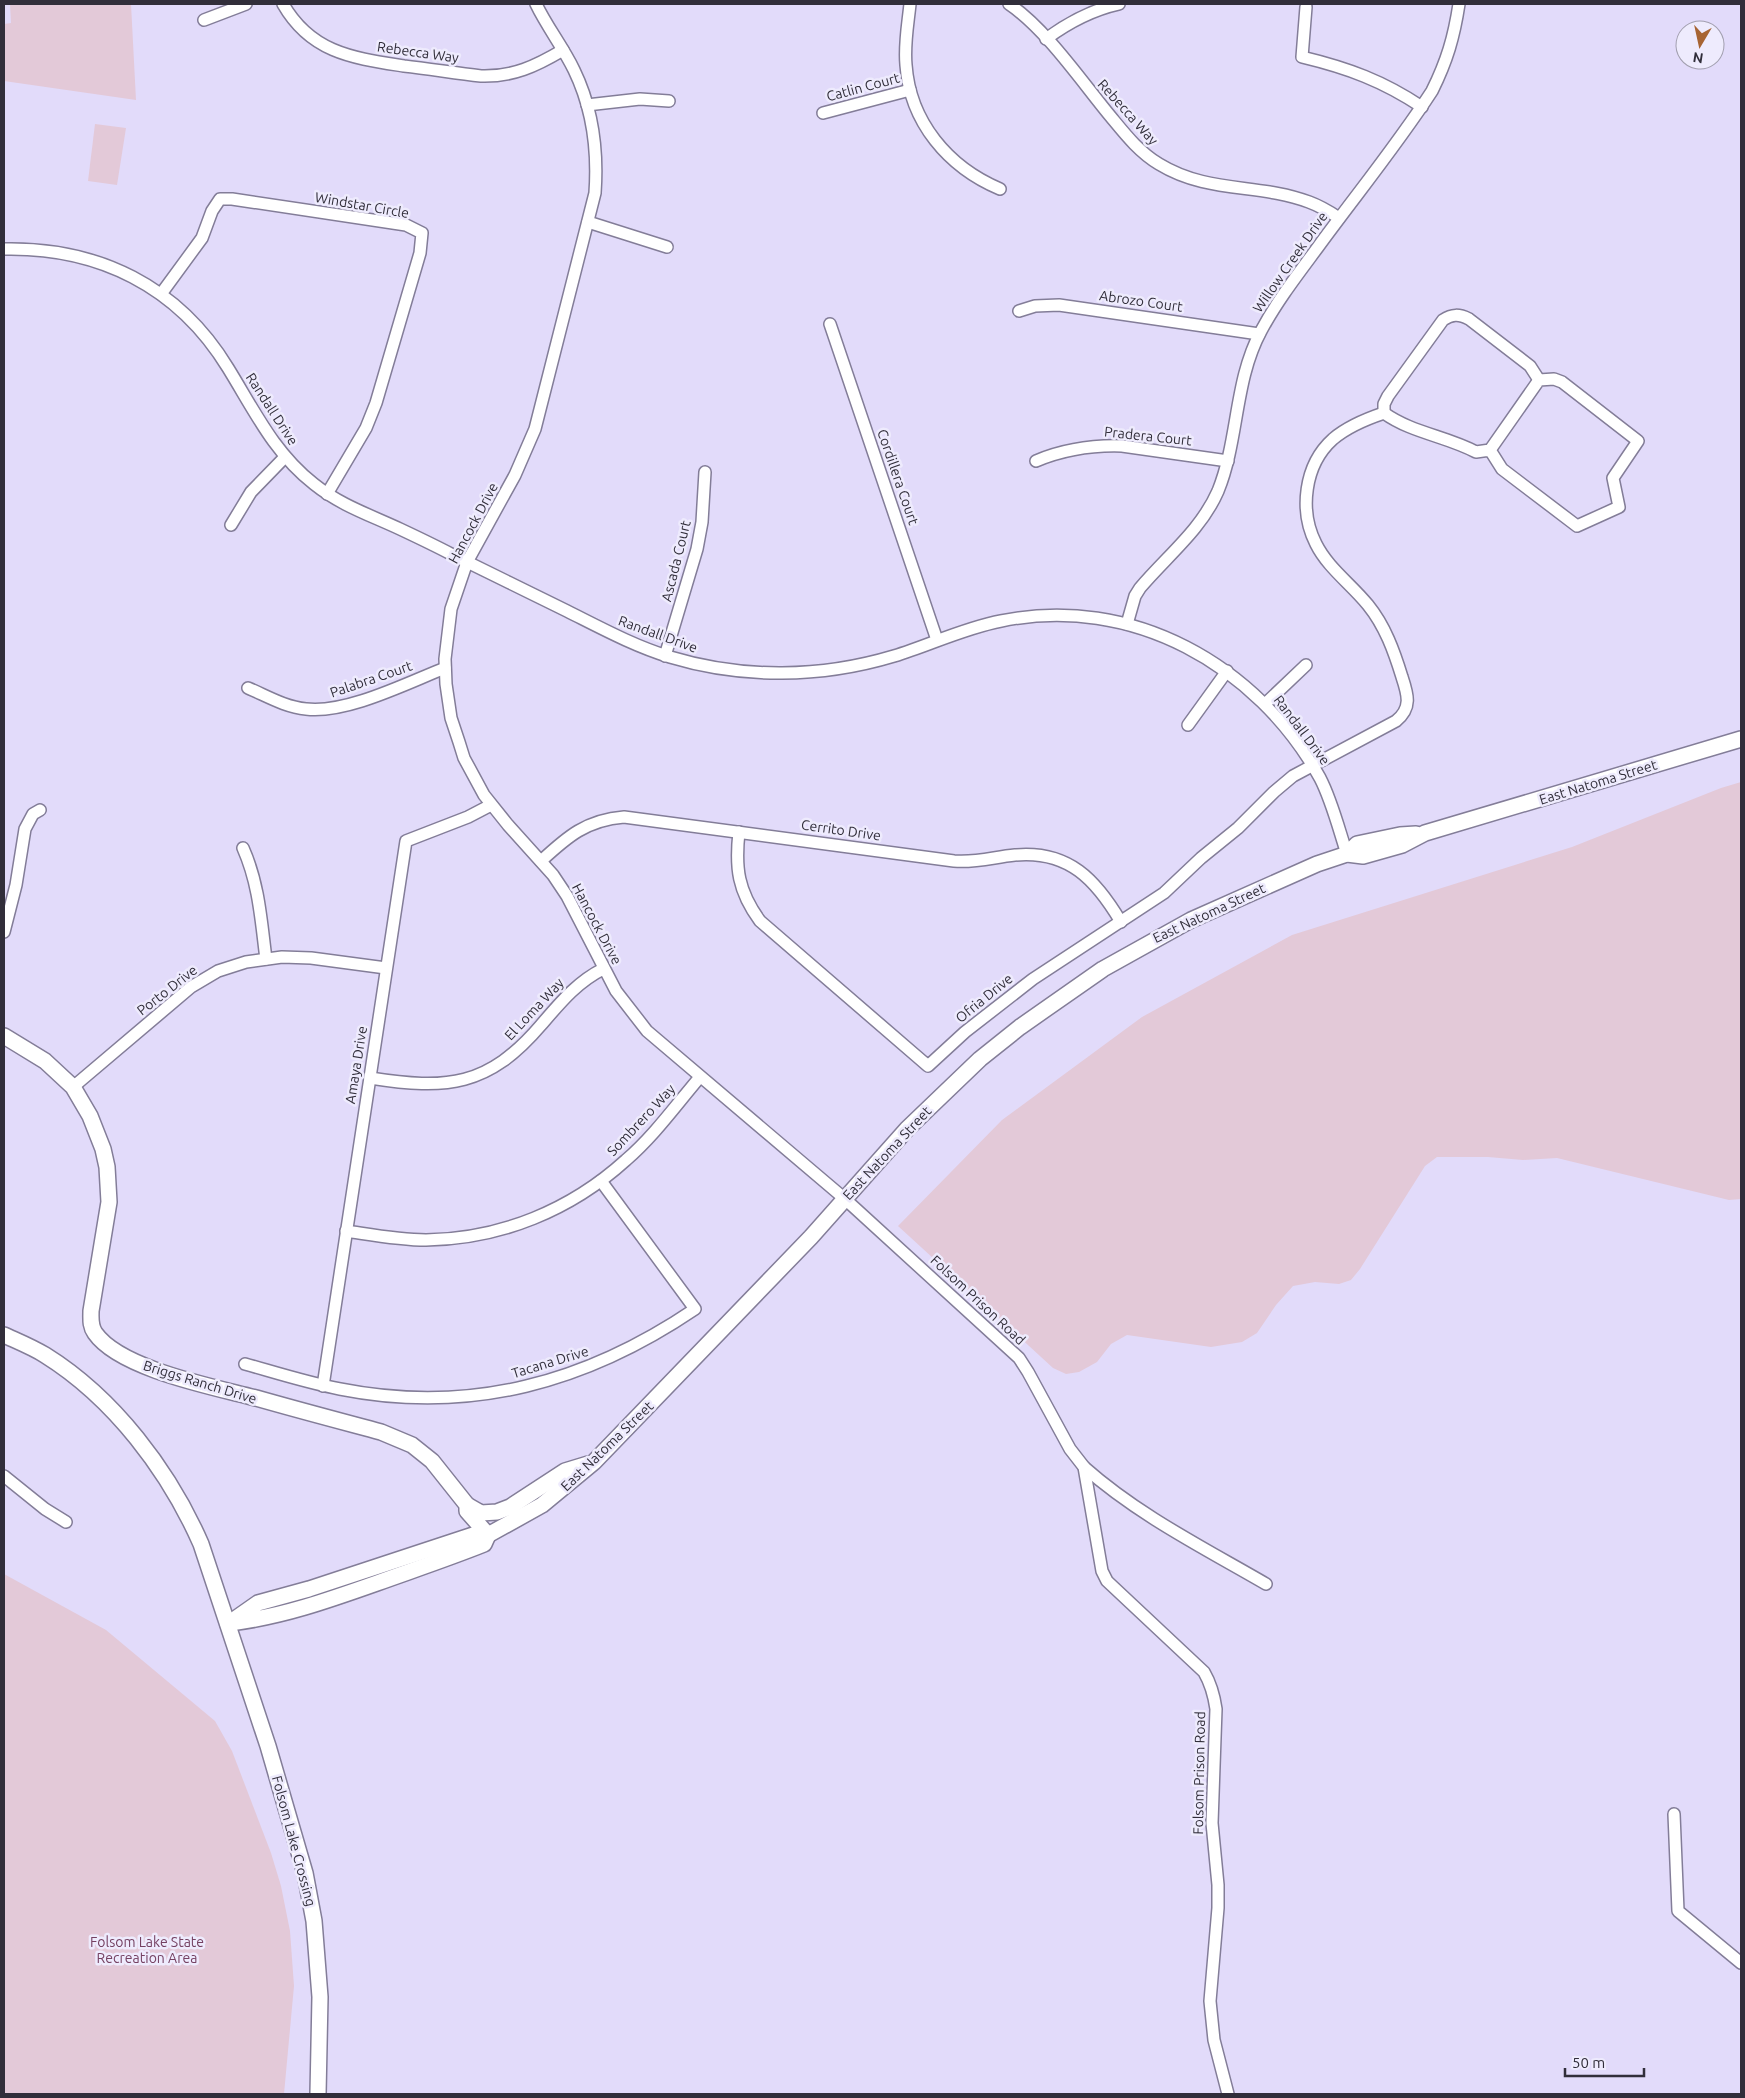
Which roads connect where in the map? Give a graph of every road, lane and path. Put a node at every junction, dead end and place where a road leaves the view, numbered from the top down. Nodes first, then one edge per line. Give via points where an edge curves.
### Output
1 (246, 4) edge
2 (283, 4) edge
3 (536, 4) edge
4 (910, 4) edge
5 (1009, 4) edge
6 (1119, 4) edge
7 (1459, 4) edge
8 (1306, 7) dead end
9 (204, 20) dead end
10 (1046, 39) junction
11 (563, 50) junction
12 (910, 90) junction
13 (669, 101) dead end
14 (587, 106) junction
15 (1422, 107) junction
16 (823, 113) dead end
17 (1000, 189) dead end
18 (1339, 218) junction
19 (588, 222) junction
20 (667, 247) dead end
21 (4, 249) edge
22 (161, 294) junction
23 (1019, 311) dead end
24 (830, 324) dead end
25 (1259, 334) junction
26 (1539, 380) junction
27 (1384, 413) junction
28 (1490, 450) junction
29 (285, 457) junction
30 (1036, 461) dead end
31 (1228, 461) junction
32 (705, 472) dead end
33 (327, 494) junction
34 (231, 525) dead end
35 (467, 562) junction
36 (1127, 624) junction
37 (937, 640) junction
38 (665, 656) junction
39 (1306, 665) dead end
40 (445, 668) junction
41 (1227, 671) junction
42 (248, 688) dead end
43 (1265, 704) junction
44 (1188, 725) dead end
45 (1741, 738) edge
46 (1312, 766) junction
47 (491, 805) junction
48 (40, 810) dead end
49 (739, 832) junction
50 (242, 848) dead end
51 (1347, 854) junction
52 (541, 861) junction
53 (1121, 922) junction
54 (4, 932) edge
55 (266, 959) junction
56 (386, 968) junction
57 (603, 969) junction
58 (4, 1036) edge
59 (700, 1077) junction
60 (370, 1078) junction
61 (73, 1087) junction
62 (601, 1182) junction
63 (844, 1199) junction
64 (346, 1231) junction
65 (4, 1335) edge
66 (245, 1364) dead end
67 (323, 1386) junction
68 (594, 1462) junction
69 (1084, 1466) junction
70 (4, 1476) edge
71 (467, 1505) junction
72 (66, 1522) dead end
73 (488, 1535) junction
74 (1266, 1584) dead end
75 (228, 1624) junction
76 (1674, 1814) dead end
77 (1741, 1962) edge
78 (318, 2094) edge
79 (1228, 2094) edge

1 - 9 street
2 - 11 street, Rebecca Way via 314,40 341,54 364,60 496,77 526,70
3 - 11 street, Hancock Drive
4 - 12 street via 906,43
5 - 10 street, Rebecca Way
6 - 10 street via 1076,19
7 - 15 street, Willow Creek Drive via 1445,66
8 - 15 street via 1302,57 1365,75
10 - 18 street, Rebecca Way via 1130,140 1159,164 1179,175 1208,184 1302,199
11 - 14 street, Hancock Drive
12 - 16 street, Catlin Court
12 - 17 street via 924,125 947,156 964,170
13 - 14 street via 640,99
14 - 19 street, Hancock Drive via 593,130 596,173
15 - 18 street, Willow Creek Drive
18 - 25 street, Willow Creek Drive via 1282,296
19 - 20 street
19 - 35 street, Hancock Drive via 535,429 515,475
21 - 22 street, Randall Drive via 52,250 77,255 117,269
22 - 29 street, Randall Drive via 196,324 226,364 268,435
22 - 33 street, Windstar Circle via 202,238 220,199 406,225 422,233 420,253 376,403 366,428
23 - 25 street, Abrozo Court via 1035,306 1059,305
24 - 37 street, Cordillera Court
25 - 31 street, Willow Creek Drive via 1243,375
26 - 27 street via 1530,366 1469,319 1454,315 1443,320 1388,396
26 - 28 street
26 - 28 street via 1562,382 1638,440 1613,478 1619,507 1577,526 1502,469
27 - 28 street via 1411,429 1476,452
27 - 46 street, Ofria Drive via 1333,439 1309,478 1306,507 1317,546 1368,605 1392,647 1408,695 1407,709 1396,721
29 - 33 street, Randall Drive
29 - 34 street via 251,492
30 - 31 street, Pradera Court via 1070,449 1105,445
31 - 36 street, Willow Creek Drive via 1210,507 1189,536 1140,588
32 - 38 street, Ascada Court via 697,549
33 - 35 street, Randall Drive
35 - 38 street, Randall Drive via 618,637
35 - 40 street, Hancock Drive via 451,609
36 - 37 street, Randall Drive via 1073,616 1036,616 1002,620
36 - 41 street, Randall Drive via 1175,641
37 - 38 street, Randall Drive via 874,662 796,673 731,670
39 - 43 street
40 - 42 street, Palabra Court via 354,703 326,710 294,707
40 - 47 street, Hancock Drive via 451,718 458,742
41 - 43 street, Randall Drive
41 - 44 street
43 - 46 street, Randall Drive
45 - 51 main road, East Natoma Street via 1425,833 1402,845 1363,856
46 - 51 street, Randall Drive via 1322,782
46 - 53 street, Ofria Drive via 1274,792 1164,893
47 - 52 street, Hancock Drive
47 - 56 street, Amaya Drive via 406,841
48 - 54 street via 27,822
49 - 52 street, Cerrito Drive via 634,817 613,818 574,832
49 - 53 street, Cerrito Drive via 960,862 980,862 1015,855 1046,856 1075,868 1092,880
49 - 53 street, Ofria Drive via 738,874 748,904 760,921 928,1066 1005,999
50 - 55 street via 259,896
51 - 63 main road, East Natoma Street via 1191,920 1146,943 1060,997 943,1093
52 - 57 street, Hancock Drive via 567,896
55 - 56 street, Porto Drive via 311,958
55 - 61 street, Porto Drive via 218,971 191,987
56 - 60 street, Amaya Drive
57 - 59 street, Hancock Drive via 630,1012 647,1031
57 - 60 street, El Loma Way via 577,985 527,1041 492,1068 443,1084
58 - 61 main road, Briggs Ranch Drive via 45,1061
59 - 62 street, Sombrero Way via 643,1144
59 - 63 street, Hancock Drive
60 - 64 street, Amaya Drive
61 - 71 main road, Briggs Ranch Drive via 98,1132 109,1184 108,1220 91,1311 96,1335 131,1360 166,1374 381,1432 412,1445 432,1461
62 - 64 street, Sombrero Way via 537,1217 478,1235 406,1239
62 - 67 street, Tacana Drive via 695,1309 661,1332 605,1361 545,1382 499,1392 404,1397
63 - 68 main road, East Natoma Street via 788,1262
63 - 69 street, Folsom Prison Road via 1018,1358 1070,1449
64 - 67 street, Amaya Drive
65 - 75 main road via 45,1355 88,1387 122,1421 159,1468 189,1516
66 - 67 street, Tacana Drive
68 - 71 main road via 566,1472 497,1512 481,1513
68 - 73 main road, East Natoma Street via 542,1505
69 - 74 street, Folsom Prison Road via 1147,1515
69 - 79 street, Folsom Prison Road via 1102,1571 1107,1581 1204,1672 1214,1694 1212,1823 1218,1885 1210,2001 1214,2040
70 - 72 street
71 - 73 main road, Briggs Ranch Drive via 467,1511
73 - 75 main road, East Natoma Street via 484,1544 463,1553 340,1596 262,1619
75 - 78 main road, Folsom Lake Crossing via 294,1832 314,1921 320,1998
76 - 77 street via 1678,1911

